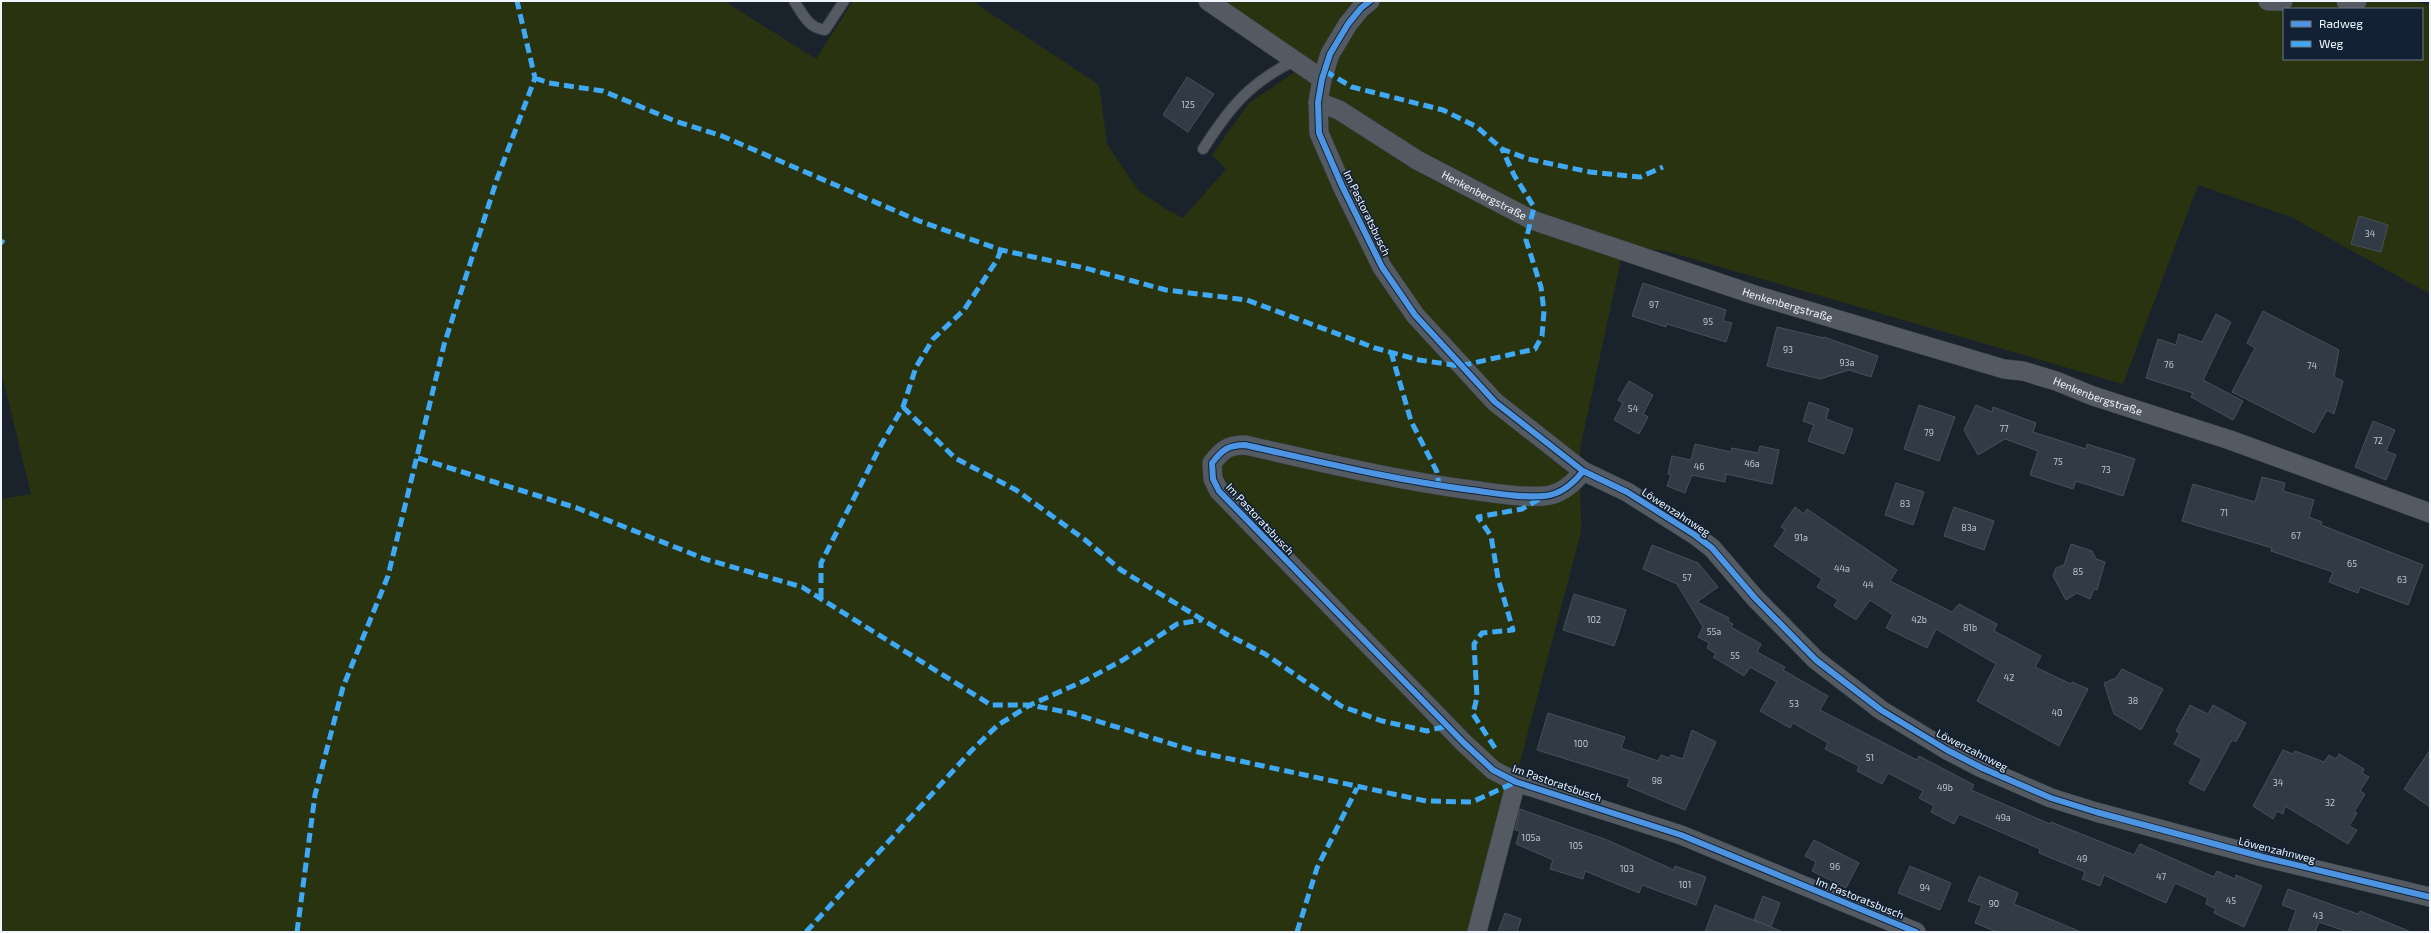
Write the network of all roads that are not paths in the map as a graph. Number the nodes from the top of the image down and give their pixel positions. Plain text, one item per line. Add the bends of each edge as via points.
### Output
1 (794, 1) edge
2 (844, 1) edge
3 (1208, 1) edge
4 (1370, 1) edge
5 (2268, 1) edge
6 (2283, 1) edge
7 (2346, 1) edge
8 (2357, 1) edge
9 (1296, 60) junction
10 (1322, 79) junction
11 (1318, 102) junction
12 (1203, 149) dead end
13 (1584, 471) junction
14 (2430, 514) edge
15 (1516, 782) junction
16 (2430, 898) edge
17 (1477, 932) edge
18 (1916, 932) edge

1 - 2 lane via 808,23 815,29 825,30
3 - 9 street
4 - 10 street via 1348,24 1330,54
5 - 6 street
7 - 8 street
9 - 10 street
9 - 12 lane via 1272,72 1239,98
10 - 11 street
11 - 13 street, Im Pastoratsbusch via 1319,133 1342,186 1382,267 1415,315 1495,402
11 - 14 street, Henkenbergstraße via 1339,110 1423,163 1539,223 1755,295 1997,367 2023,371 2074,387 2093,396 2230,440
13 - 15 street, Im Pastoratsbusch via 1572,485 1545,496 1504,494 1402,480 1245,445 1222,449 1212,463 1213,479 1219,491 1244,518 1480,758 1493,770
13 - 16 street, Löwenzahnweg via 1627,492 1695,535 1712,548 1755,598 1816,660 1881,710 1916,733 1982,768 2051,798 2096,812
15 - 17 street, Im Pastoratsbusch
15 - 18 street, Im Pastoratsbusch via 1681,836

